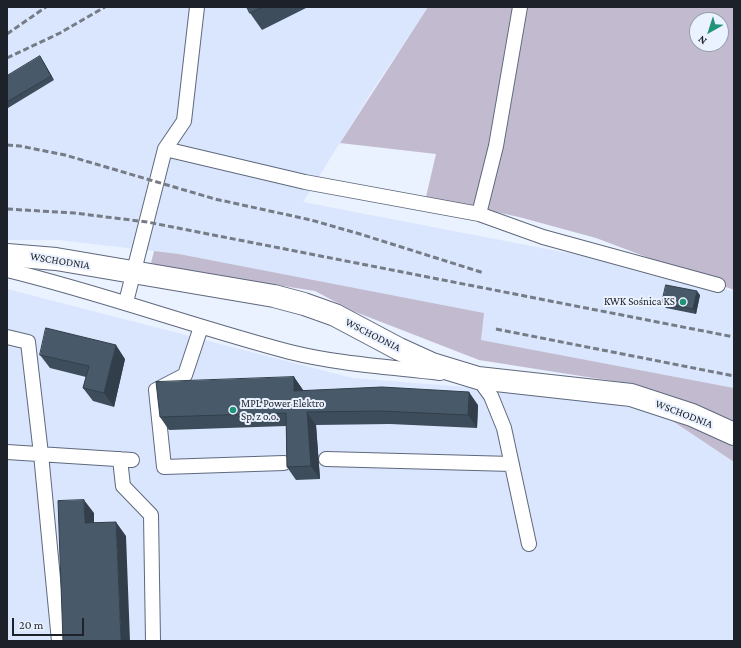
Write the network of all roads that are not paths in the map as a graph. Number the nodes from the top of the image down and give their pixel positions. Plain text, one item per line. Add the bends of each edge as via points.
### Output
1 (197, 7) edge
2 (520, 7) edge
3 (165, 149) junction
4 (479, 214) junction
5 (7, 255) edge
6 (7, 270) edge
7 (133, 273) junction
8 (718, 285) dead end
9 (126, 302) junction
10 (202, 326) junction
11 (7, 337) edge
12 (478, 378) junction
13 (734, 434) edge
14 (7, 452) edge
15 (41, 454) junction
16 (326, 459) dead end
17 (284, 463) dead end
18 (512, 464) junction
19 (529, 544) dead end
20 (59, 641) edge
21 (153, 641) edge

1 - 3 lane via 184,121
2 - 4 lane via 496,146
3 - 4 lane via 305,182
3 - 7 lane
4 - 8 lane via 543,237
5 - 7 street, WSCHODNIA via 56,259
6 - 9 lane
7 - 9 lane
7 - 12 street, WSCHODNIA via 274,296 304,304 335,315 432,364
9 - 10 lane
10 - 12 lane via 290,352 342,362
10 - 17 lane via 185,374 156,390 164,467
11 - 15 lane via 28,342
12 - 13 street, WSCHODNIA via 631,395 692,415
12 - 18 lane via 491,396 504,428
14 - 15 lane
15 - 20 lane
15 - 21 lane via 126,459 123,486 151,515
16 - 18 lane
18 - 19 lane

